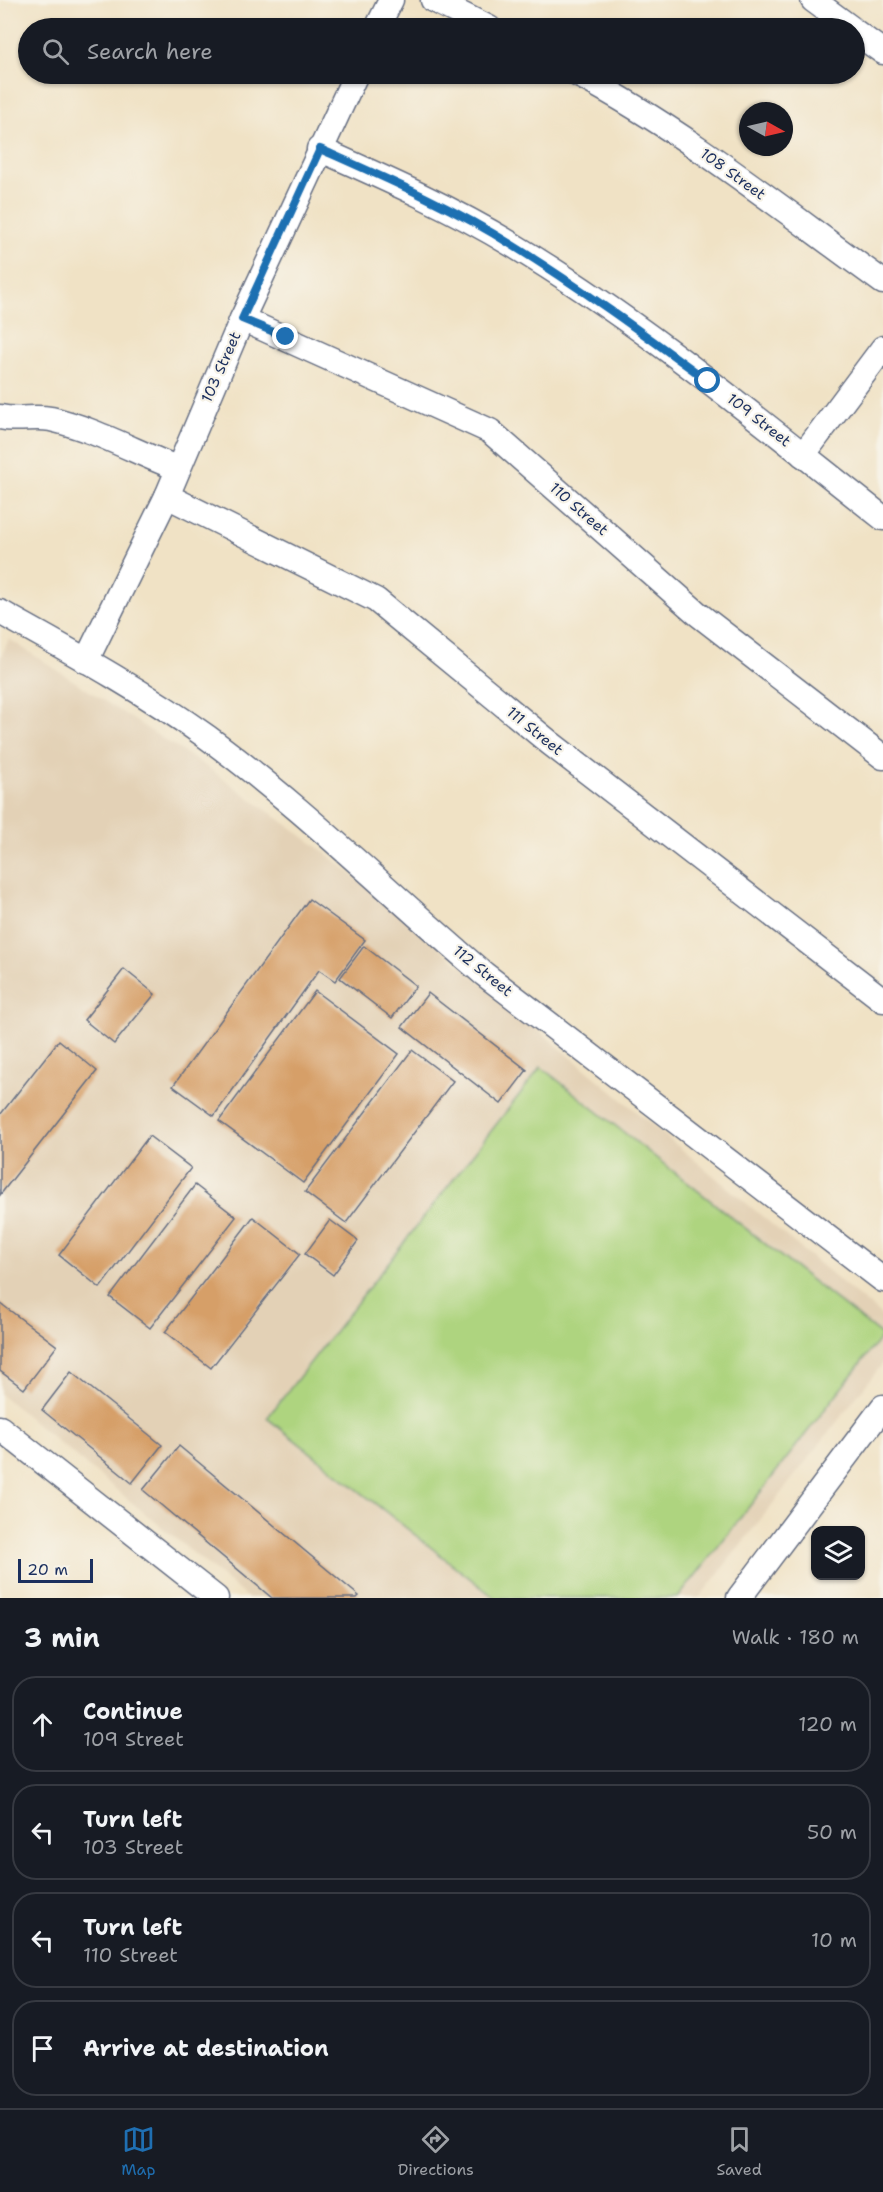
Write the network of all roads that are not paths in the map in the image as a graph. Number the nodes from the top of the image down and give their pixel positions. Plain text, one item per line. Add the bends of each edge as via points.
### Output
1 (391, 0) edge
2 (433, 0) edge
3 (813, 0) edge
4 (382, 18) edge
5 (469, 18) edge
6 (837, 18) edge
7 (865, 39) edge
8 (883, 52) edge
9 (351, 84) edge
10 (596, 84) edge
11 (320, 149) junction
12 (883, 282) edge
13 (242, 319) junction
14 (883, 348) edge
15 (0, 417) edge
16 (803, 455) junction
17 (177, 468) junction
18 (167, 496) junction
19 (883, 518) edge
20 (0, 612) edge
21 (86, 660) junction
22 (883, 757) edge
23 (883, 1000) edge
24 (883, 1280) edge
25 (883, 1407) edge
26 (0, 1428) edge
27 (216, 1598) edge
28 (739, 1598) edge

1 - 4 street
2 - 5 street
3 - 6 street
7 - 8 street
9 - 11 street, 103 Street
10 - 12 street, 108 Street via 690,143
11 - 13 street, 103 Street
11 - 16 street, 109 Street via 457,213 511,244 618,315
13 - 17 street, 103 Street
13 - 22 street, 110 Street via 490,431 698,614
14 - 16 street
15 - 17 street via 47,418 81,427
16 - 19 street, 109 Street
17 - 18 street, 103 Street
18 - 21 street, 103 Street
18 - 23 street, 111 Street via 376,600 550,744
20 - 21 street, 112 Street
21 - 24 street, 112 Street via 206,737 325,831 484,974
25 - 28 street
26 - 27 street

